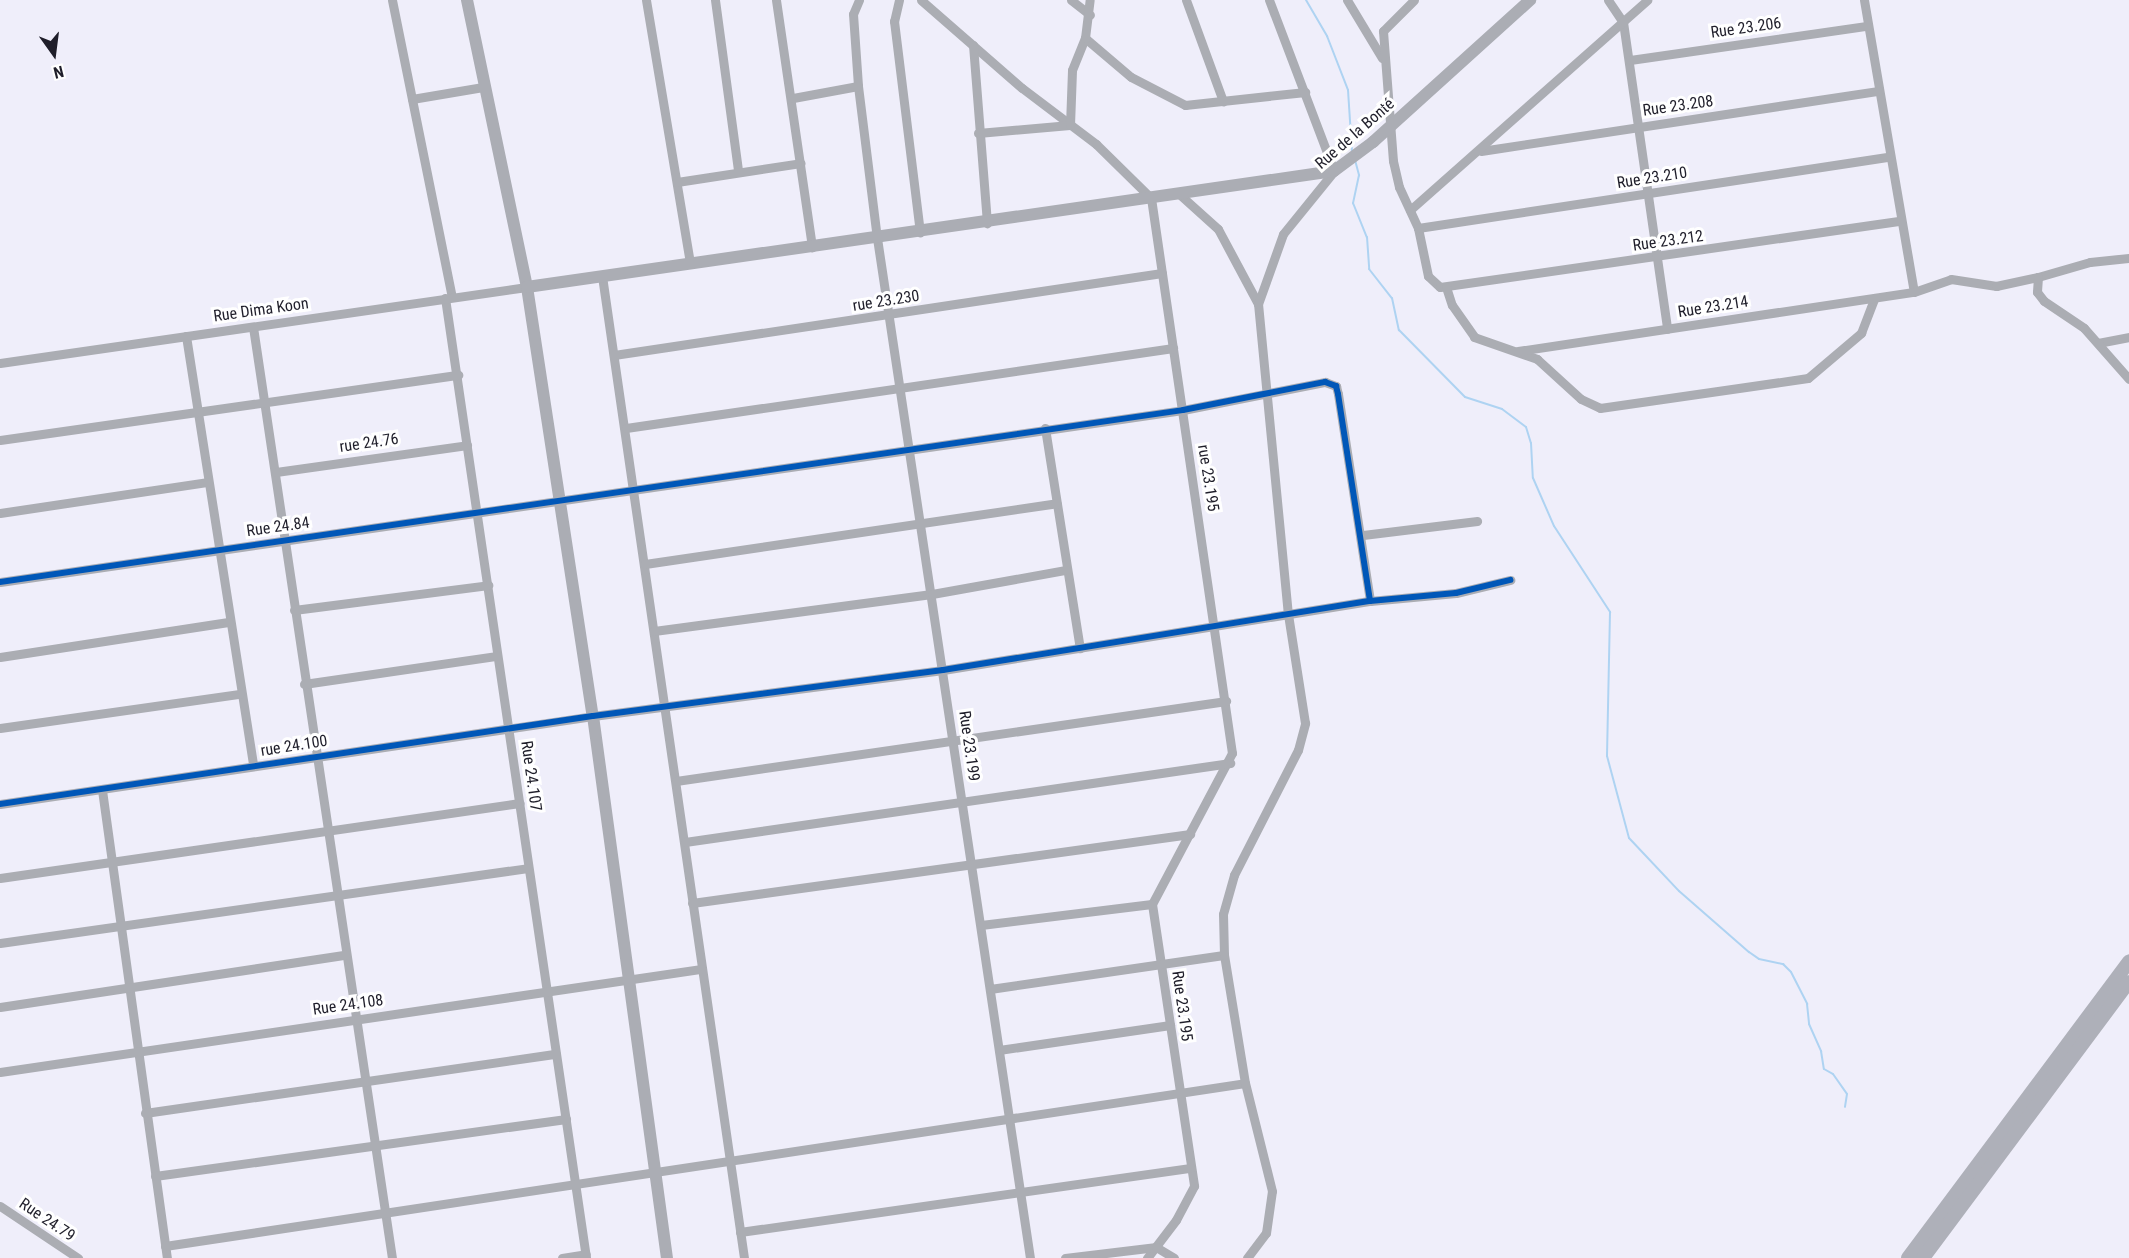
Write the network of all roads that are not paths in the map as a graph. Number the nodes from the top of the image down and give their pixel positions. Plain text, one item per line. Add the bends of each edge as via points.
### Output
1 (392, 0) edge
2 (467, 0) edge
3 (646, 0) edge
4 (715, 0) edge
5 (776, 0) edge
6 (859, 0) edge
7 (899, 0) edge
8 (921, 0) edge
9 (1071, 0) edge
10 (1090, 0) edge
11 (1186, 0) edge
12 (1269, 0) edge
13 (1347, 0) edge
14 (1414, 0) edge
15 (1530, 0) edge
16 (1608, 0) edge
17 (1647, 0) edge
18 (1864, 0) edge
19 (1090, 15) junction
20 (1623, 22) junction
21 (1867, 26) junction
22 (1085, 38) junction
23 (973, 45) junction
24 (1630, 60) junction
25 (1385, 62) junction
26 (858, 86) junction
27 (483, 87) junction
28 (1879, 91) junction
29 (1305, 92) junction
30 (793, 98) junction
31 (412, 99) junction
32 (1223, 101) junction
33 (1070, 124) junction
34 (1390, 126) junction
35 (1640, 127) junction
36 (978, 133) junction
37 (1481, 151) junction
38 (1889, 157) junction
39 (801, 163) junction
40 (1337, 169) junction
41 (738, 171) junction
42 (677, 182) junction
43 (1178, 193) junction
44 (1648, 194) junction
45 (1151, 198) junction
46 (1410, 210) junction
47 (1900, 221) junction
48 (987, 223) junction
49 (1419, 228) junction
50 (920, 232) junction
51 (877, 238) junction
52 (812, 247) junction
53 (1656, 258) junction
54 (2129, 258) edge
55 (690, 263) junction
56 (1162, 273) junction
57 (602, 276) junction
58 (2038, 277) junction
59 (527, 287) junction
60 (1443, 287) junction
61 (1914, 292) junction
62 (449, 298) junction
63 (1874, 299) junction
64 (1258, 304) junction
65 (889, 316) junction
66 (253, 327) junction
67 (1667, 329) junction
68 (186, 336) junction
69 (2129, 338) edge
70 (2098, 343) junction
71 (1173, 348) junction
72 (1518, 351) junction
73 (614, 355) junction
74 (0, 363) edge
75 (458, 375) junction
76 (2129, 379) edge
77 (902, 387) junction
78 (1264, 396) junction
79 (264, 405) junction
80 (1183, 410) junction
81 (198, 414) junction
82 (626, 428) junction
83 (1045, 428) junction
84 (0, 440) edge
85 (467, 445) junction
86 (910, 449) junction
87 (276, 472) junction
88 (207, 482) junction
89 (633, 493) junction
90 (560, 502) junction
91 (1057, 502) junction
92 (477, 512) junction
93 (0, 513) edge
94 (1477, 521) dead end
95 (920, 523) junction
96 (1363, 535) junction
97 (285, 540) junction
98 (218, 549) junction
99 (645, 564) junction
100 (1066, 570) junction
101 (1510, 580) dead end
102 (0, 582) edge
103 (488, 585) junction
104 (932, 594) junction
105 (1371, 601) junction
106 (294, 610) junction
107 (1288, 615) junction
108 (228, 622) junction
109 (1215, 626) junction
110 (654, 631) junction
111 (1080, 648) junction
112 (496, 656) junction
113 (0, 657) edge
114 (943, 669) junction
115 (304, 684) junction
116 (240, 694) junction
117 (1226, 701) junction
118 (665, 706) junction
119 (593, 716) junction
120 (0, 728) edge
121 (510, 729) junction
122 (952, 740) junction
123 (315, 757) junction
124 (1230, 763) junction
125 (253, 766) junction
126 (676, 781) junction
127 (102, 790) junction
128 (520, 803) junction
129 (0, 804) edge
130 (962, 804) junction
131 (327, 829) junction
132 (1190, 834) junction
133 (685, 842) junction
134 (112, 861) junction
135 (971, 864) junction
136 (528, 868) junction
137 (0, 878) edge
138 (338, 895) junction
139 (692, 903) junction
140 (1152, 904) junction
141 (122, 925) junction
142 (981, 925) junction
143 (0, 943) edge
144 (345, 955) junction
145 (1224, 955) junction
146 (2129, 961) edge
147 (1161, 964) junction
148 (701, 969) junction
149 (629, 980) junction
150 (2129, 982) edge
151 (130, 987) junction
152 (990, 989) junction
153 (546, 991) junction
154 (0, 1007) edge
155 (355, 1020) junction
156 (1170, 1025) junction
157 (999, 1050) junction
158 (138, 1051) junction
159 (556, 1054) junction
160 (0, 1072) edge
161 (364, 1081) junction
162 (1245, 1083) junction
163 (1180, 1093) junction
164 (145, 1113) junction
165 (566, 1119) junction
166 (1009, 1119) junction
167 (375, 1144) junction
168 (729, 1161) junction
169 (1191, 1168) junction
170 (654, 1173) junction
171 (155, 1176) junction
172 (575, 1184) junction
173 (1020, 1192) junction
174 (0, 1206) edge
175 (385, 1211) junction
176 (740, 1232) junction
177 (165, 1246) junction
178 (1156, 1246) junction
179 (586, 1256) edge
180 (74, 1258) edge
181 (167, 1258) edge
182 (392, 1258) edge
183 (562, 1258) edge
184 (667, 1258) edge
185 (744, 1258) edge
186 (1030, 1258) edge
187 (1065, 1258) edge
188 (1147, 1258) edge
189 (1174, 1258) edge
190 (1247, 1258) edge
191 (1908, 1258) edge
192 (1923, 1258) edge

1 - 31 street, Rue 24.107
2 - 27 street
3 - 42 street
4 - 41 street
5 - 30 street
6 - 26 street, Rue 23.199 via 853,14
7 - 50 street via 894,21
8 - 23 street
9 - 19 street
10 - 19 street
11 - 32 street
12 - 29 street
13 - 25 street
14 - 25 street via 1383,31
15 - 34 street, Rue de la Bonté
16 - 20 street
17 - 20 street
18 - 21 street
19 - 22 street
20 - 24 street
20 - 37 street
21 - 24 street, Rue 23.206
21 - 28 street
22 - 32 street via 1131,76 1179,102 1192,105
22 - 33 street via 1071,70
23 - 33 street
23 - 36 street
24 - 35 street
25 - 34 street
26 - 30 street
26 - 51 street, Rue 23.199
27 - 31 street
27 - 59 street
28 - 35 street, Rue 23.208
28 - 38 street
29 - 32 street
29 - 40 street
30 - 39 street
31 - 62 street, Rue 24.107
33 - 36 street
33 - 45 street
34 - 40 street, Rue de la Bonté
34 - 46 street via 1395,177
35 - 37 street, Rue 23.208
35 - 44 street
36 - 48 street
37 - 46 street
38 - 44 street, Rue 23.210
38 - 47 street
39 - 41 street
39 - 52 street
40 - 43 street
40 - 64 street, Rue de la Bonté via 1283,234
41 - 42 street
42 - 55 street
43 - 45 street
43 - 64 street via 1218,230
44 - 49 street, Rue 23.210
44 - 53 street
45 - 48 street
45 - 56 street, rue 23.195
46 - 49 street
47 - 53 street, Rue 23.212
47 - 61 street
48 - 50 street
49 - 60 street via 1428,276
50 - 51 street
51 - 52 street
51 - 65 street, Rue 23.199
52 - 55 street
53 - 60 street, Rue 23.212
53 - 67 street
54 - 58 street, Rue 23.214 via 2090,261
55 - 57 street
56 - 65 street, rue 23.230
56 - 71 street, rue 23.195
57 - 59 street
57 - 73 street
58 - 61 street, Rue 23.214 via 1996,286 1951,279
58 - 70 street via 2037,292 2044,301 2079,324
59 - 62 street, Rue Dima Koon
59 - 90 street
60 - 72 street via 1473,337
61 - 63 street, Rue 23.214
62 - 66 street, Rue Dima Koon
62 - 75 street, Rue 24.107
63 - 67 street, Rue 23.214
63 - 72 street via 1861,333 1815,374 1743,390 1600,408 1581,399 1542,363
64 - 78 street, Rue de la Bonté
65 - 73 street, rue 23.230
65 - 77 street, Rue 23.199
66 - 68 street, Rue Dima Koon
66 - 79 street
67 - 72 street, Rue 23.214
68 - 74 street, Rue Dima Koon
68 - 81 street
69 - 70 street
70 - 76 street
71 - 77 street
71 - 80 street, rue 23.195
73 - 82 street
75 - 79 street
75 - 85 street, Rue 24.107
77 - 82 street
77 - 86 street, Rue 23.199
78 - 80 street, Rue 24.84
78 - 96 street, Rue 24.84 via 1324,382 1336,386
78 - 107 street, Rue de la Bonté
79 - 81 street
79 - 87 street
80 - 83 street, Rue 24.84
80 - 109 street, rue 23.195
81 - 84 street
81 - 88 street
82 - 89 street
83 - 86 street, Rue 24.84
83 - 91 street
85 - 87 street, rue 24.76
85 - 92 street, Rue 24.107
86 - 89 street, Rue 24.84
86 - 95 street, Rue 23.199
87 - 97 street
88 - 93 street
88 - 98 street
89 - 90 street, Rue 24.84
89 - 99 street
90 - 92 street, Rue 24.84
90 - 119 street
91 - 95 street
91 - 100 street
92 - 97 street, Rue 24.84
92 - 103 street, Rue 24.107
94 - 96 street
95 - 99 street
95 - 104 street, Rue 23.199
96 - 105 street
97 - 98 street, Rue 24.84
97 - 106 street
98 - 102 street, Rue 24.84
98 - 108 street
99 - 110 street
100 - 104 street
100 - 111 street
101 - 105 street, rue 24.100 via 1449,594
103 - 106 street
103 - 112 street, Rue 24.107
104 - 110 street
104 - 114 street, Rue 23.199
105 - 107 street, rue 24.100
106 - 115 street
107 - 109 street, rue 24.100
107 - 145 street, Rue de la Bonté via 1303,705 1304,737 1226,894
108 - 113 street
108 - 116 street
109 - 111 street, rue 24.100
109 - 117 street, rue 23.195
110 - 118 street
111 - 114 street, rue 24.100
112 - 115 street
112 - 121 street, Rue 24.107
114 - 118 street, rue 24.100
114 - 122 street, Rue 23.199
115 - 123 street
116 - 120 street
116 - 125 street
117 - 122 street
117 - 124 street, rue 23.195 via 1232,744
118 - 119 street, rue 24.100
118 - 126 street
119 - 121 street, rue 24.100
119 - 149 street
121 - 123 street, rue 24.100
121 - 128 street, Rue 24.107
122 - 126 street
122 - 130 street, Rue 23.199
123 - 125 street, rue 24.100
123 - 131 street
124 - 130 street
124 - 132 street
125 - 127 street, rue 24.100
126 - 133 street
127 - 129 street, rue 24.100
127 - 134 street
128 - 131 street
128 - 136 street, Rue 24.107
130 - 133 street
130 - 135 street, Rue 23.199
131 - 134 street
131 - 138 street
132 - 135 street
132 - 140 street
133 - 139 street
134 - 137 street
134 - 141 street
135 - 139 street
135 - 142 street, Rue 23.199
136 - 138 street
136 - 153 street, Rue 24.107
138 - 141 street
138 - 144 street
139 - 148 street
140 - 142 street
140 - 147 street, Rue 23.195
141 - 143 street
141 - 151 street
142 - 152 street, Rue 23.199
144 - 151 street
144 - 155 street
145 - 147 street
145 - 162 street, Rue de la Bonté
146 - 191 main road
147 - 152 street
147 - 156 street, Rue 23.195
148 - 149 street, Rue 24.108
148 - 168 street
149 - 153 street, Rue 24.108
149 - 170 street
150 - 192 main road
151 - 154 street
151 - 158 street
152 - 157 street, Rue 23.199
153 - 155 street, Rue 24.108
153 - 159 street, Rue 24.107
155 - 158 street, Rue 24.108
155 - 161 street
156 - 157 street
156 - 163 street, Rue 23.195
157 - 166 street, Rue 23.199
158 - 160 street, Rue 24.108
158 - 164 street
159 - 161 street
159 - 165 street, Rue 24.107
161 - 164 street
161 - 167 street
162 - 163 street
162 - 190 street, Rue de la Bonté via 1269,1173 1271,1212 1266,1233
163 - 166 street
163 - 169 street, Rue 23.195
164 - 171 street
165 - 167 street
165 - 172 street, Rue 24.107
166 - 168 street
166 - 173 street, Rue 23.199
167 - 171 street
167 - 175 street
168 - 170 street
168 - 176 street
169 - 173 street
169 - 178 street, Rue 23.195 via 1193,1191
170 - 172 street
170 - 184 street
171 - 177 street
172 - 175 street
172 - 179 street, Rue 24.107
173 - 176 street
173 - 186 street, Rue 23.199
174 - 180 street, Rue 24.79
175 - 177 street
175 - 182 street
176 - 185 street
177 - 181 street
178 - 187 street
178 - 188 street, Rue 23.195
178 - 189 street
179 - 183 street

